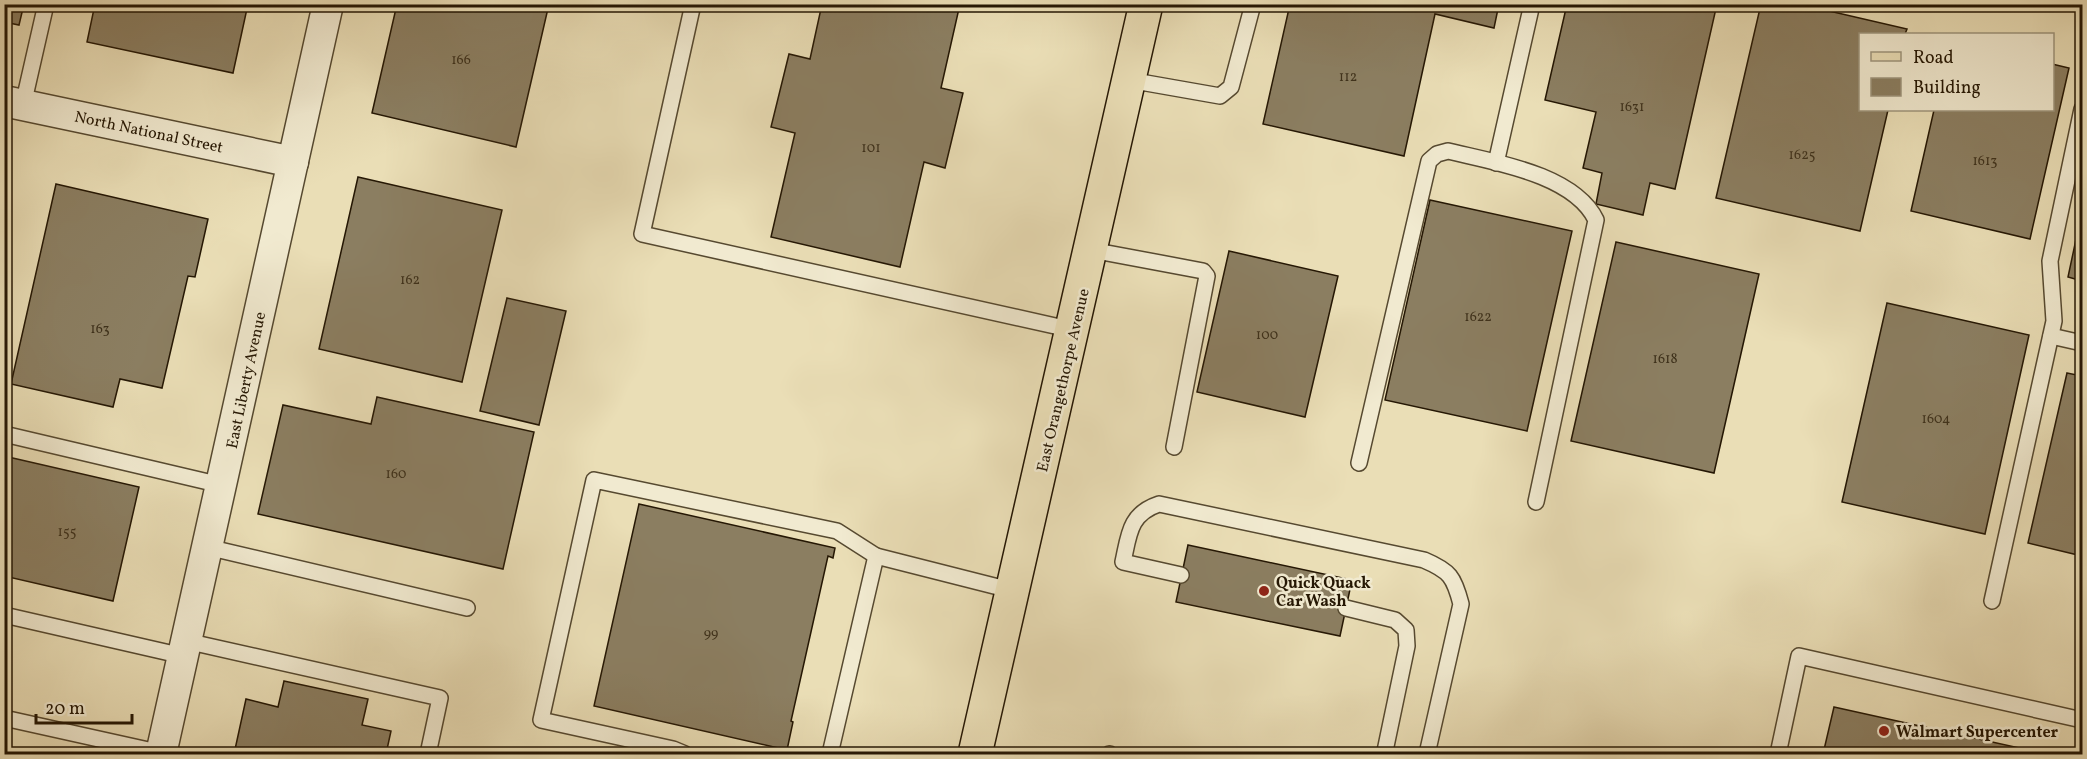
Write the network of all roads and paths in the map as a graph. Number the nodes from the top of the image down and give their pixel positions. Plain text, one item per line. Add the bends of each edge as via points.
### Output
1 (46, 4) edge
2 (328, 4) edge
3 (693, 4) edge
4 (1146, 4) edge
5 (1253, 4) edge
6 (1532, 4) edge
7 (1129, 80) junction
8 (14, 103) edge
9 (2082, 109) edge
10 (293, 162) junction
11 (1496, 163) junction
12 (1091, 250) junction
13 (1073, 330) junction
14 (2051, 336) junction
15 (2082, 343) edge
16 (4, 434) edge
17 (1174, 447) dead end
18 (1359, 463) dead end
19 (221, 485) junction
20 (1536, 502) dead end
21 (207, 547) junction
22 (876, 556) junction
23 (1181, 575) dead end
24 (1014, 591) junction
25 (1992, 601) dead end
26 (467, 608) dead end
27 (1346, 608) dead end
28 (4, 615) edge
29 (185, 648) junction
30 (4, 718) edge
31 (2082, 720) edge
32 (1384, 751) dead end
33 (161, 754) edge
34 (428, 754) edge
35 (685, 754) edge
36 (830, 754) edge
37 (975, 754) edge
38 (1427, 754) edge
39 (1778, 754) edge

1 - 8 lane
2 - 10 street, East Liberty Avenue
3 - 13 lane via 642,234
4 - 7 main road, East Orangethorpe Avenue
5 - 7 lane via 1231,87 1220,96
6 - 11 lane
7 - 12 main road, East Orangethorpe Avenue
8 - 10 street, North National Street
9 - 14 lane via 2050,261 2055,321
10 - 19 street, East Liberty Avenue
11 - 18 lane via 1448,151 1429,161
11 - 20 lane via 1554,182 1592,210 1596,220
12 - 13 main road, East Orangethorpe Avenue
12 - 17 lane via 1203,271 1207,276
13 - 24 main road, East Orangethorpe Avenue
14 - 15 lane
14 - 25 lane
16 - 19 lane
19 - 21 street, East Liberty Avenue
21 - 26 lane
21 - 29 street, East Liberty Avenue
22 - 24 lane
22 - 35 lane via 837,531 594,480 541,720
22 - 36 lane
23 - 38 lane via 1123,562 1130,528 1143,509 1159,504 1424,560 1446,569 1461,604
24 - 37 main road, East Orangethorpe Avenue
27 - 32 lane via 1395,620 1406,630 1407,646
28 - 29 lane
29 - 33 street, East Liberty Avenue
29 - 34 lane via 440,698
30 - 33 lane
31 - 39 lane via 1799,656

